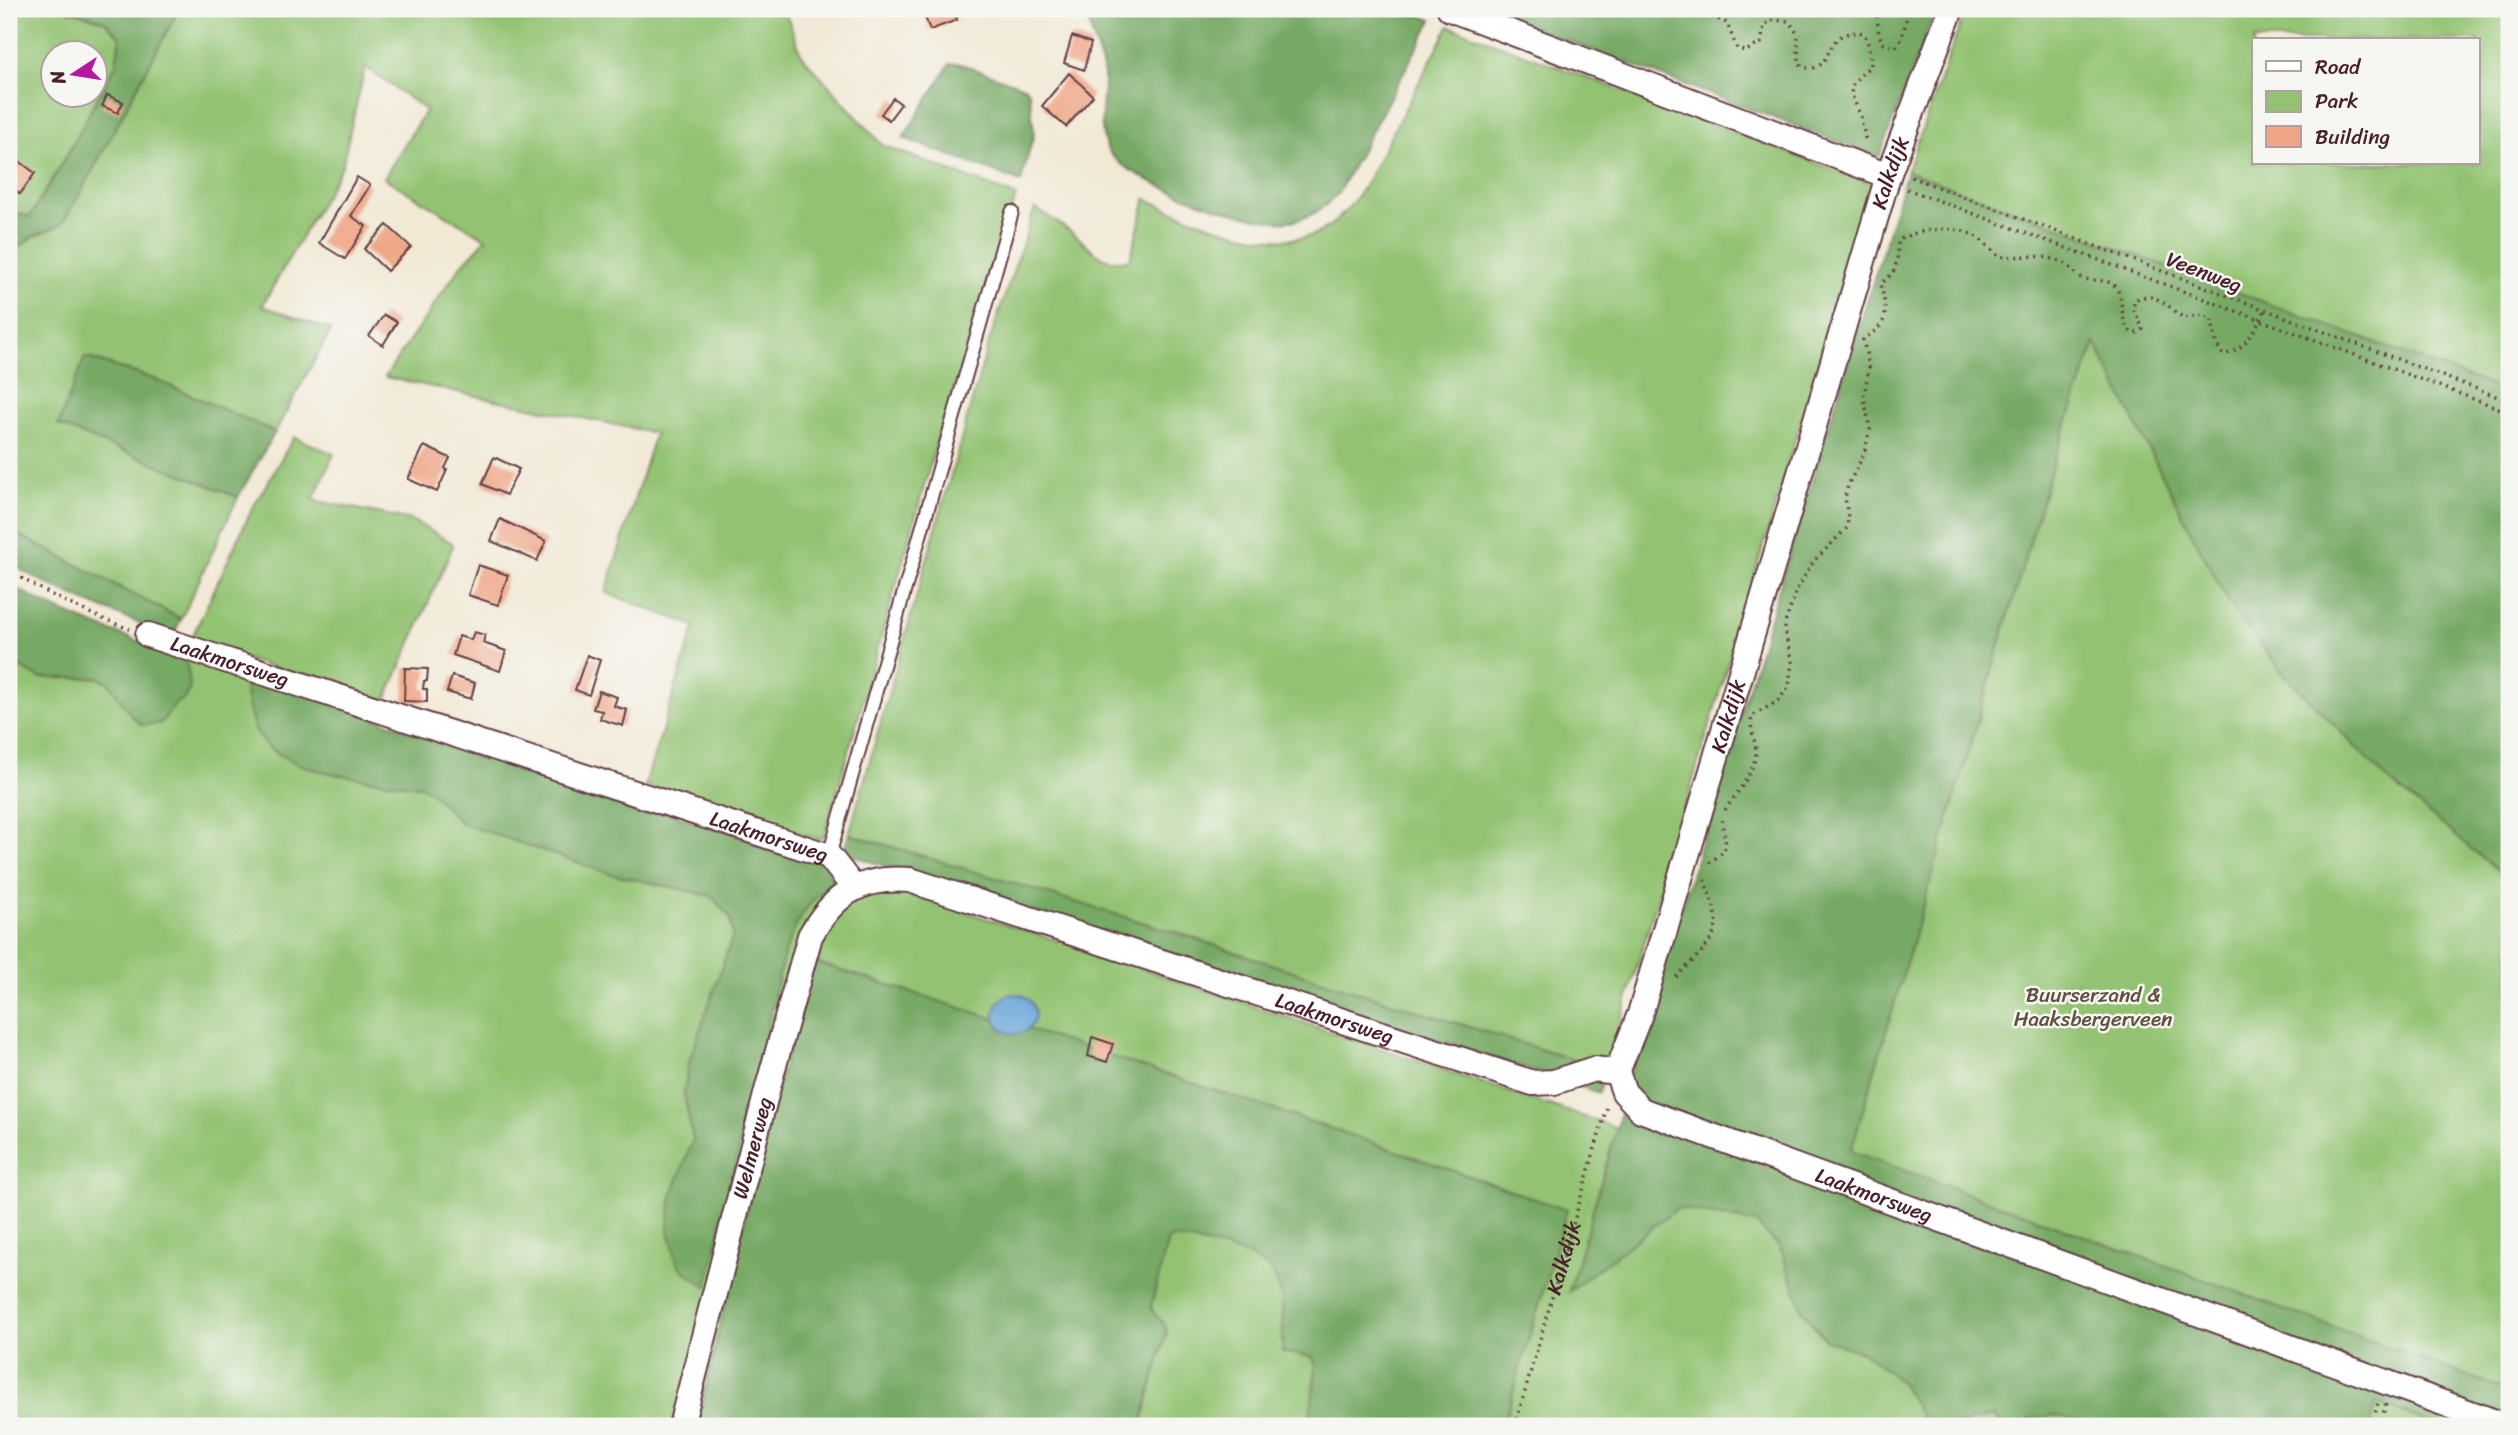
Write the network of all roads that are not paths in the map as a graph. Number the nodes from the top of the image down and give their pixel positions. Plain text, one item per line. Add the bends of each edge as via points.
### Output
1 (1450, 9) edge
2 (1951, 9) edge
3 (1881, 174) junction
4 (1012, 212) dead end
5 (148, 635) road end
6 (829, 856) junction
7 (854, 888) junction
8 (1617, 1072) junction
9 (681, 1426) edge
10 (2506, 1426) edge

1 - 3 street
2 - 3 street, Kalkdijk
3 - 8 street, Kalkdijk via 1640,1014
4 - 6 lane
5 - 6 street, Laakmorsweg
6 - 7 street, Laakmorsweg
7 - 8 street, Laakmorsweg via 872,880 910,880 1533,1083 1554,1082 1594,1069
7 - 9 street, Welmerweg via 822,914 810,936
8 - 10 street, Laakmorsweg via 1624,1092 1641,1110

